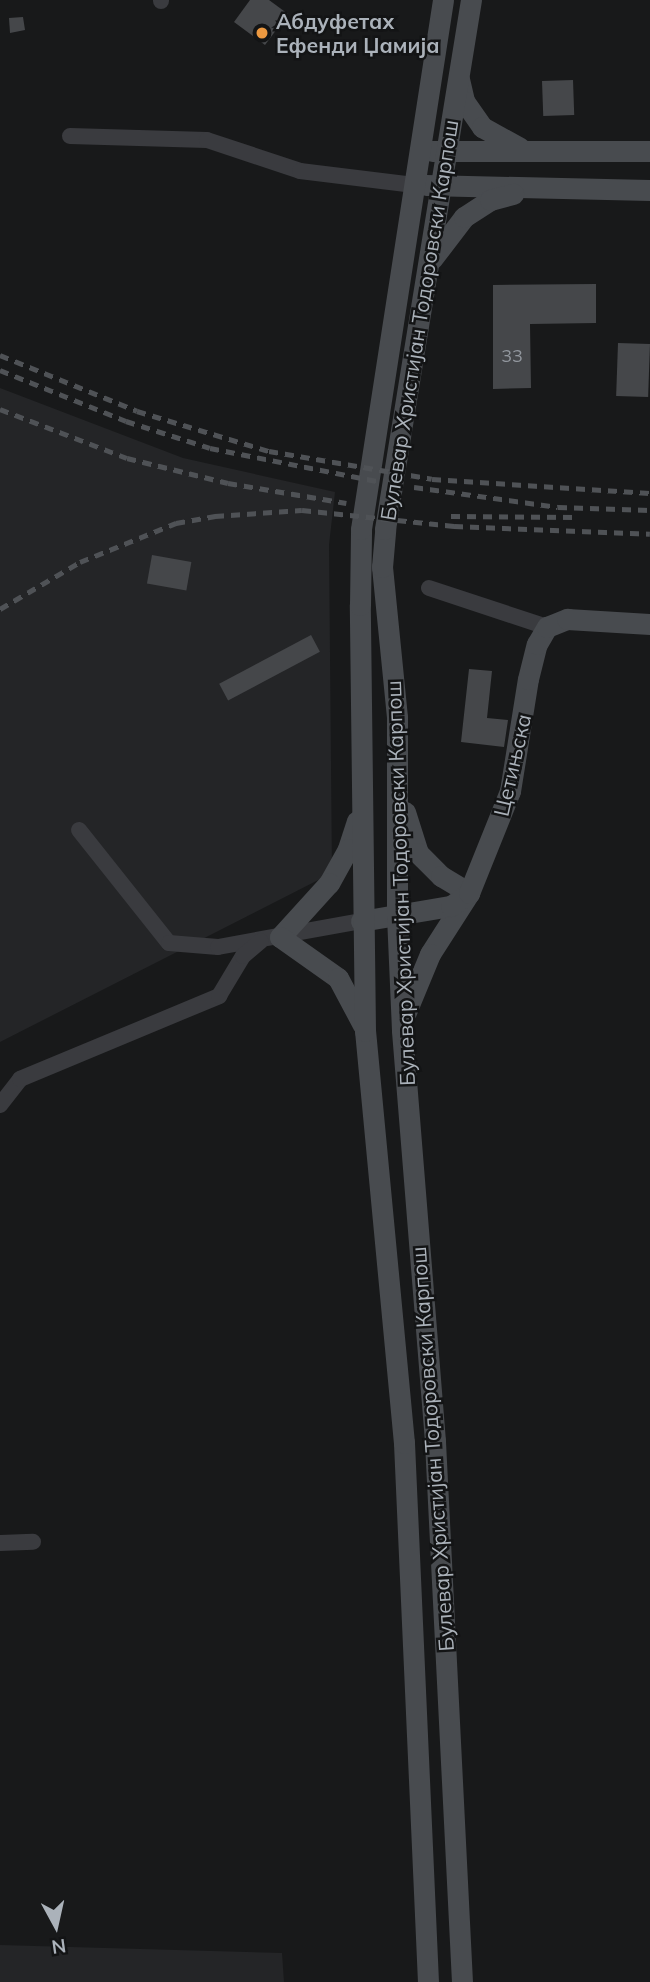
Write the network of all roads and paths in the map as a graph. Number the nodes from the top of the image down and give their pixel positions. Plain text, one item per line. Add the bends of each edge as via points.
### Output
1 (443, 0) edge
2 (471, 0) edge
3 (458, 74) junction
4 (70, 136) dead end
5 (419, 151) junction
6 (446, 151) junction
7 (529, 151) junction
8 (650, 151) edge
9 (414, 185) junction
10 (440, 186) junction
11 (539, 189) junction
12 (650, 190) edge
13 (427, 270) junction
14 (429, 588) dead end
15 (650, 624) edge
16 (547, 627) junction
17 (399, 793) junction
18 (363, 799) junction
19 (79, 830) dead end
20 (469, 893) junction
21 (397, 915) junction
22 (361, 921) junction
23 (271, 938) junction
24 (402, 1030) junction
25 (365, 1031) junction
26 (0, 1105) edge
27 (33, 1542) dead end
28 (0, 1543) edge
29 (428, 1982) edge
30 (462, 1982) edge

1 - 5 street, Булевар Христијан Тодоровски Карпош
2 - 3 street, Булевар Христијан Тодоровски Карпош
3 - 6 street, Булевар Христијан Тодоровски Карпош
3 - 7 street via 464,101 482,127 501,141
4 - 9 street via 207,139 300,171
5 - 6 street
5 - 9 street, Булевар Христијан Тодоровски Карпош
6 - 7 street
6 - 10 street, Булевар Христијан Тодоровски Карпош
7 - 8 street
9 - 10 street
9 - 18 street, Булевар Христијан Тодоровски Карпош via 361,529
10 - 11 street
10 - 13 street, Булевар Христијан Тодоровски Карпош
11 - 12 street
11 - 13 street via 491,200 464,217 438,246
13 - 17 street, Булевар Христијан Тодоровски Карпош via 382,567 397,717
14 - 16 street
15 - 16 street via 566,620
16 - 20 street, Цетињска via 537,644 528,679 510,791
17 - 20 street via 418,853
17 - 21 street, Булевар Христијан Тодоровски Карпош
18 - 22 street, Булевар Христијан Тодоровски Карпош
18 - 23 street via 348,849 329,883
19 - 23 street via 169,943 218,947
20 - 21 street via 452,906
20 - 24 street, Цетињска via 411,992
21 - 22 street
21 - 24 street, Булевар Христијан Тодоровски Карпош
22 - 23 street
22 - 25 street, Булевар Христијан Тодоровски Карпош
23 - 25 street via 338,978
23 - 26 street via 243,956 219,996 20,1079
24 - 30 street, Булевар Христијан Тодоровски Карпош via 435,1441
25 - 29 street, Булевар Христијан Тодоровски Карпош via 404,1443
27 - 28 street

